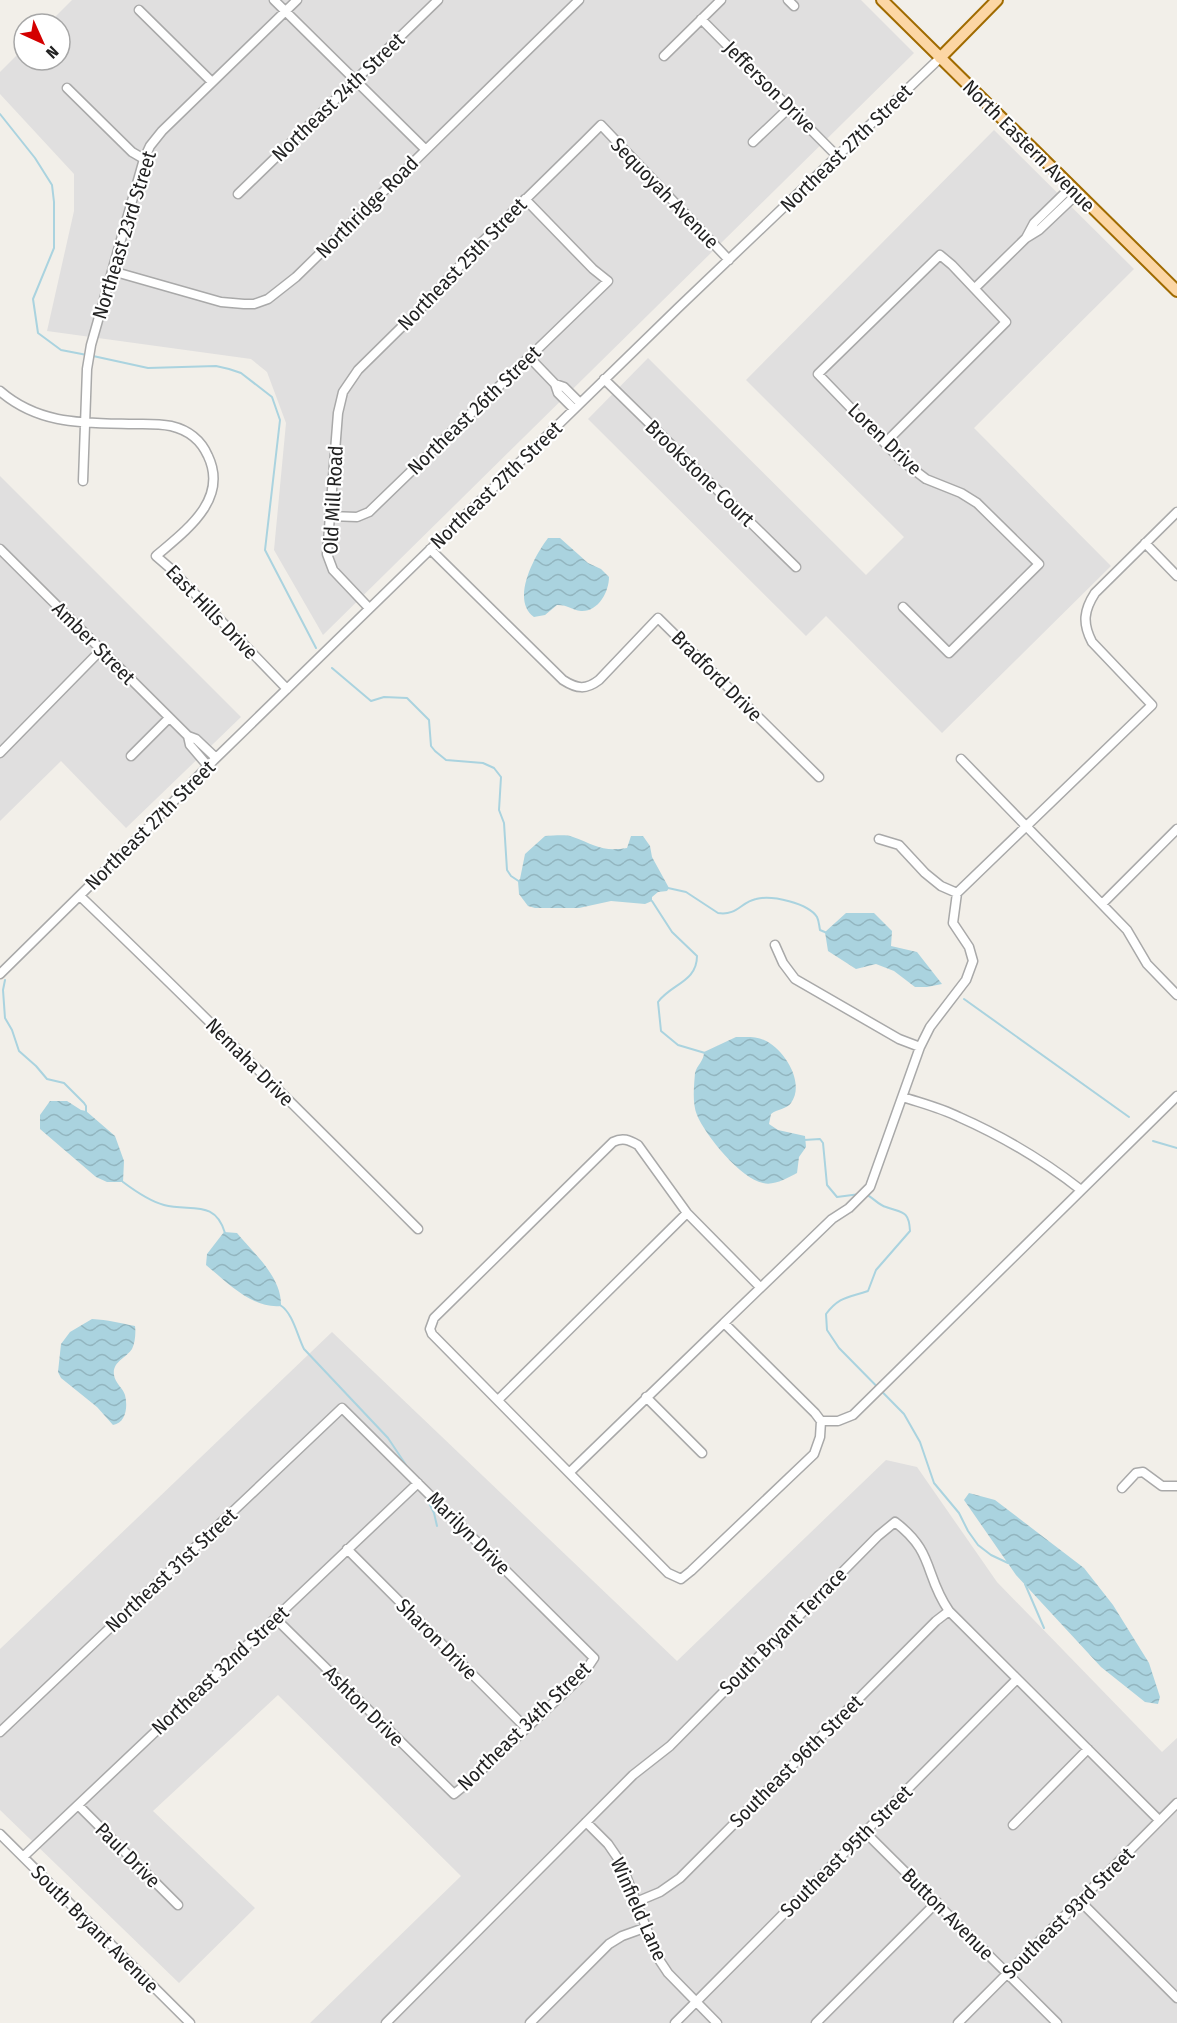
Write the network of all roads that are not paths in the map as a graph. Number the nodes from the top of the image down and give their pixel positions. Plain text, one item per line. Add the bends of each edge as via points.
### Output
1 (274, 0) edge
2 (297, 0) edge
3 (438, 0) edge
4 (579, 0) edge
5 (721, 0) edge
6 (882, 0) edge
7 (997, 0) edge
8 (139, 10) dead end
9 (286, 11) junction
10 (701, 19) junction
11 (664, 56) dead end
12 (939, 58) junction
13 (355, 80) junction
14 (212, 82) junction
15 (67, 88) dead end
16 (790, 107) junction
17 (601, 125) joint
18 (753, 142) dead end
19 (425, 149) junction
20 (838, 156) junction
21 (144, 159) junction
22 (1074, 190) junction
23 (238, 194) dead end
24 (525, 199) junction
25 (729, 260) junction
26 (112, 271) junction
27 (975, 288) junction
28 (1177, 291) edge
29 (529, 357) junction
30 (604, 379) junction
31 (0, 391) edge
32 (577, 406) junction
33 (338, 413) joint
34 (85, 422) junction
35 (885, 443) junction
36 (83, 481) dead end
37 (1177, 512) edge
38 (329, 516) junction
39 (1145, 543) junction
40 (0, 549) edge
41 (430, 549) junction
42 (796, 567) dead end
43 (1177, 576) edge
44 (903, 607) dead end
45 (369, 608) junction
46 (101, 650) junction
47 (287, 689) junction
48 (169, 718) junction
49 (188, 736) junction
50 (0, 753) edge
51 (131, 756) dead end
52 (216, 758) junction
53 (962, 759) dead end
54 (208, 766) junction
55 (819, 777) dead end
56 (1026, 827) junction
57 (1177, 829) edge
58 (879, 839) dead end
59 (957, 893) junction
60 (80, 896) junction
61 (1102, 904) junction
62 (775, 945) dead end
63 (0, 974) edge
64 (1177, 995) edge
65 (920, 1047) junction
66 (903, 1096) junction
67 (1177, 1096) edge
68 (1081, 1190) junction
69 (687, 1213) junction
70 (418, 1229) dead end
71 (760, 1287) junction
72 (724, 1323) junction
73 (646, 1397) junction
74 (499, 1399) junction
75 (342, 1408) joint
76 (821, 1421) junction
77 (702, 1453) dead end
78 (570, 1472) junction
79 (418, 1482) junction
80 (1177, 1486) edge
81 (1122, 1488) dead end
82 (347, 1549) junction
83 (949, 1611) junction
84 (275, 1618) junction
85 (594, 1658) joint
86 (1017, 1679) junction
87 (526, 1728) junction
88 (0, 1732) edge
89 (1088, 1749) junction
90 (454, 1794) joint
91 (1177, 1803) edge
92 (78, 1804) junction
93 (1159, 1820) junction
94 (586, 1822) junction
95 (1013, 1825) dead end
96 (865, 1832) junction
97 (0, 1834) edge
98 (23, 1857) junction
99 (1080, 1901) junction
100 (636, 1902) junction
101 (937, 1902) junction
102 (178, 1905) dead end
103 (646, 1927) junction
104 (1007, 1973) junction
105 (1177, 1998) edge
106 (695, 2002) junction
107 (190, 2023) edge
108 (386, 2023) edge
109 (530, 2023) edge
110 (675, 2023) edge
111 (717, 2023) edge
112 (816, 2023) edge
113 (958, 2023) edge
114 (1057, 2023) edge

1 - 9 street
2 - 9 street, Northeast 23rd Street
3 - 13 street, Northeast 24th Street
4 - 19 street, Northridge Road
5 - 10 street
6 - 12 main road, North Eastern Avenue
7 - 12 main road, Northeast 27th Street
8 - 14 street
9 - 13 street
9 - 14 street, Northeast 23rd Street
10 - 11 street
10 - 16 street, Jefferson Drive
12 - 20 street, Northeast 27th Street
12 - 22 main road, North Eastern Avenue
13 - 19 street
13 - 23 street, Northeast 24th Street
14 - 21 street, Northeast 23rd Street via 162,131
15 - 21 street
16 - 18 street
16 - 20 street, Jefferson Drive
17 - 24 street, Northeast 25th Street
17 - 25 street, Sequoyah Avenue
19 - 26 street, Northridge Road via 287,285 261,302 221,302
20 - 25 street, Northeast 27th Street
21 - 26 street, Northeast 23rd Street
22 - 27 street via 1039,230
22 - 28 main road, North Eastern Avenue
24 - 29 street, Northeast 26th Street via 608,281
24 - 33 street, Northeast 25th Street via 354,375 343,392
25 - 30 street, Northeast 27th Street
26 - 34 street, Northeast 23rd Street via 91,345
27 - 35 street via 1006,322
27 - 35 street, Loren Drive via 940,255 818,374
29 - 32 street via 555,384 564,387
29 - 38 street, Northeast 26th Street via 369,512 357,518
30 - 32 street, Northeast 27th Street
30 - 42 street, Brookstone Court
31 - 34 street, East Hills Drive via 32,412 58,420
32 - 41 street, Northeast 27th Street
33 - 38 street, Old Mill Road
34 - 36 street, Northeast 23rd Street
34 - 47 street, East Hills Drive via 168,425 189,433 202,445 214,474 212,494 196,519 156,556
35 - 44 street, Loren Drive via 926,479 977,503 1039,564 949,653
37 - 39 street
38 - 45 street, Old Mill Road via 329,564
39 - 43 street
39 - 56 street via 1095,593 1084,620 1092,642 1152,705
40 - 46 street, Amber Street
41 - 45 street, Northeast 27th Street
41 - 55 street, Bradford Drive via 563,680 579,688 599,680 658,618
45 - 47 street, Northeast 27th Street
46 - 48 street, Amber Street
46 - 50 street
47 - 52 street, Northeast 27th Street
48 - 49 street, Amber Street
48 - 51 street
49 - 52 street, Amber Street
49 - 54 street, Amber Street via 190,745
52 - 54 street, Northeast 27th Street
53 - 56 street
54 - 60 street, Northeast 27th Street
56 - 59 street
56 - 61 street
57 - 61 street
58 - 59 street via 899,845 925,873
59 - 65 street via 953,923 973,961 966,980 930,1027
60 - 63 street, Northeast 27th Street
60 - 70 street, Nemaha Drive
61 - 64 street via 1127,930 1147,964
62 - 65 street via 795,979 899,1039
65 - 66 street
66 - 68 street via 1010,1142
66 - 71 street via 870,1187
67 - 68 street
68 - 76 street via 853,1415 838,1421
69 - 71 street
69 - 74 street
69 - 74 street via 638,1145 620,1139 434,1317 432,1335
71 - 72 street
72 - 73 street
72 - 76 street
73 - 77 street
73 - 78 street
74 - 78 street
75 - 79 street, Marilyn Drive
75 - 88 street, Northeast 31st Street
76 - 78 street via 814,1454 681,1579 668,1573
79 - 82 street, Northeast 32nd Street
79 - 85 street, Marilyn Drive
80 - 81 street via 1162,1486 1143,1472 1136,1473
82 - 84 street, Northeast 32nd Street
82 - 87 street, Sharon Drive
83 - 86 street, South Bryant Terrace
83 - 94 street, South Bryant Terrace via 922,1550 895,1522 670,1746 633,1774
83 - 100 street, Southeast 96th Street via 680,1878
84 - 90 street, Ashton Drive
84 - 92 street, Northeast 32nd Street
85 - 87 street, Northeast 34th Street via 582,1676
86 - 89 street, South Bryant Terrace
86 - 96 street, Southeast 95th Street
87 - 90 street, Northeast 34th Street
89 - 93 street, South Bryant Terrace
89 - 95 street
91 - 93 street, Southeast 93rd Street
92 - 98 street, Northeast 32nd Street
92 - 102 street, Paul Drive
93 - 99 street, Southeast 93rd Street
94 - 100 street, Winfield Lane via 618,1858
94 - 108 street, South Bryant Terrace
96 - 101 street, Button Avenue
96 - 106 street, Southeast 95th Street
97 - 98 street, South Bryant Avenue
98 - 107 street, South Bryant Avenue
99 - 104 street, Southeast 93rd Street
99 - 105 street
100 - 103 street, Winfield Lane
101 - 104 street, Button Avenue
101 - 112 street
103 - 106 street, Winfield Lane via 658,1958
103 - 109 street via 609,1944
104 - 113 street, Southeast 93rd Street
104 - 114 street, Button Avenue
106 - 110 street, Southeast 95th Street
106 - 111 street, Winfield Lane

